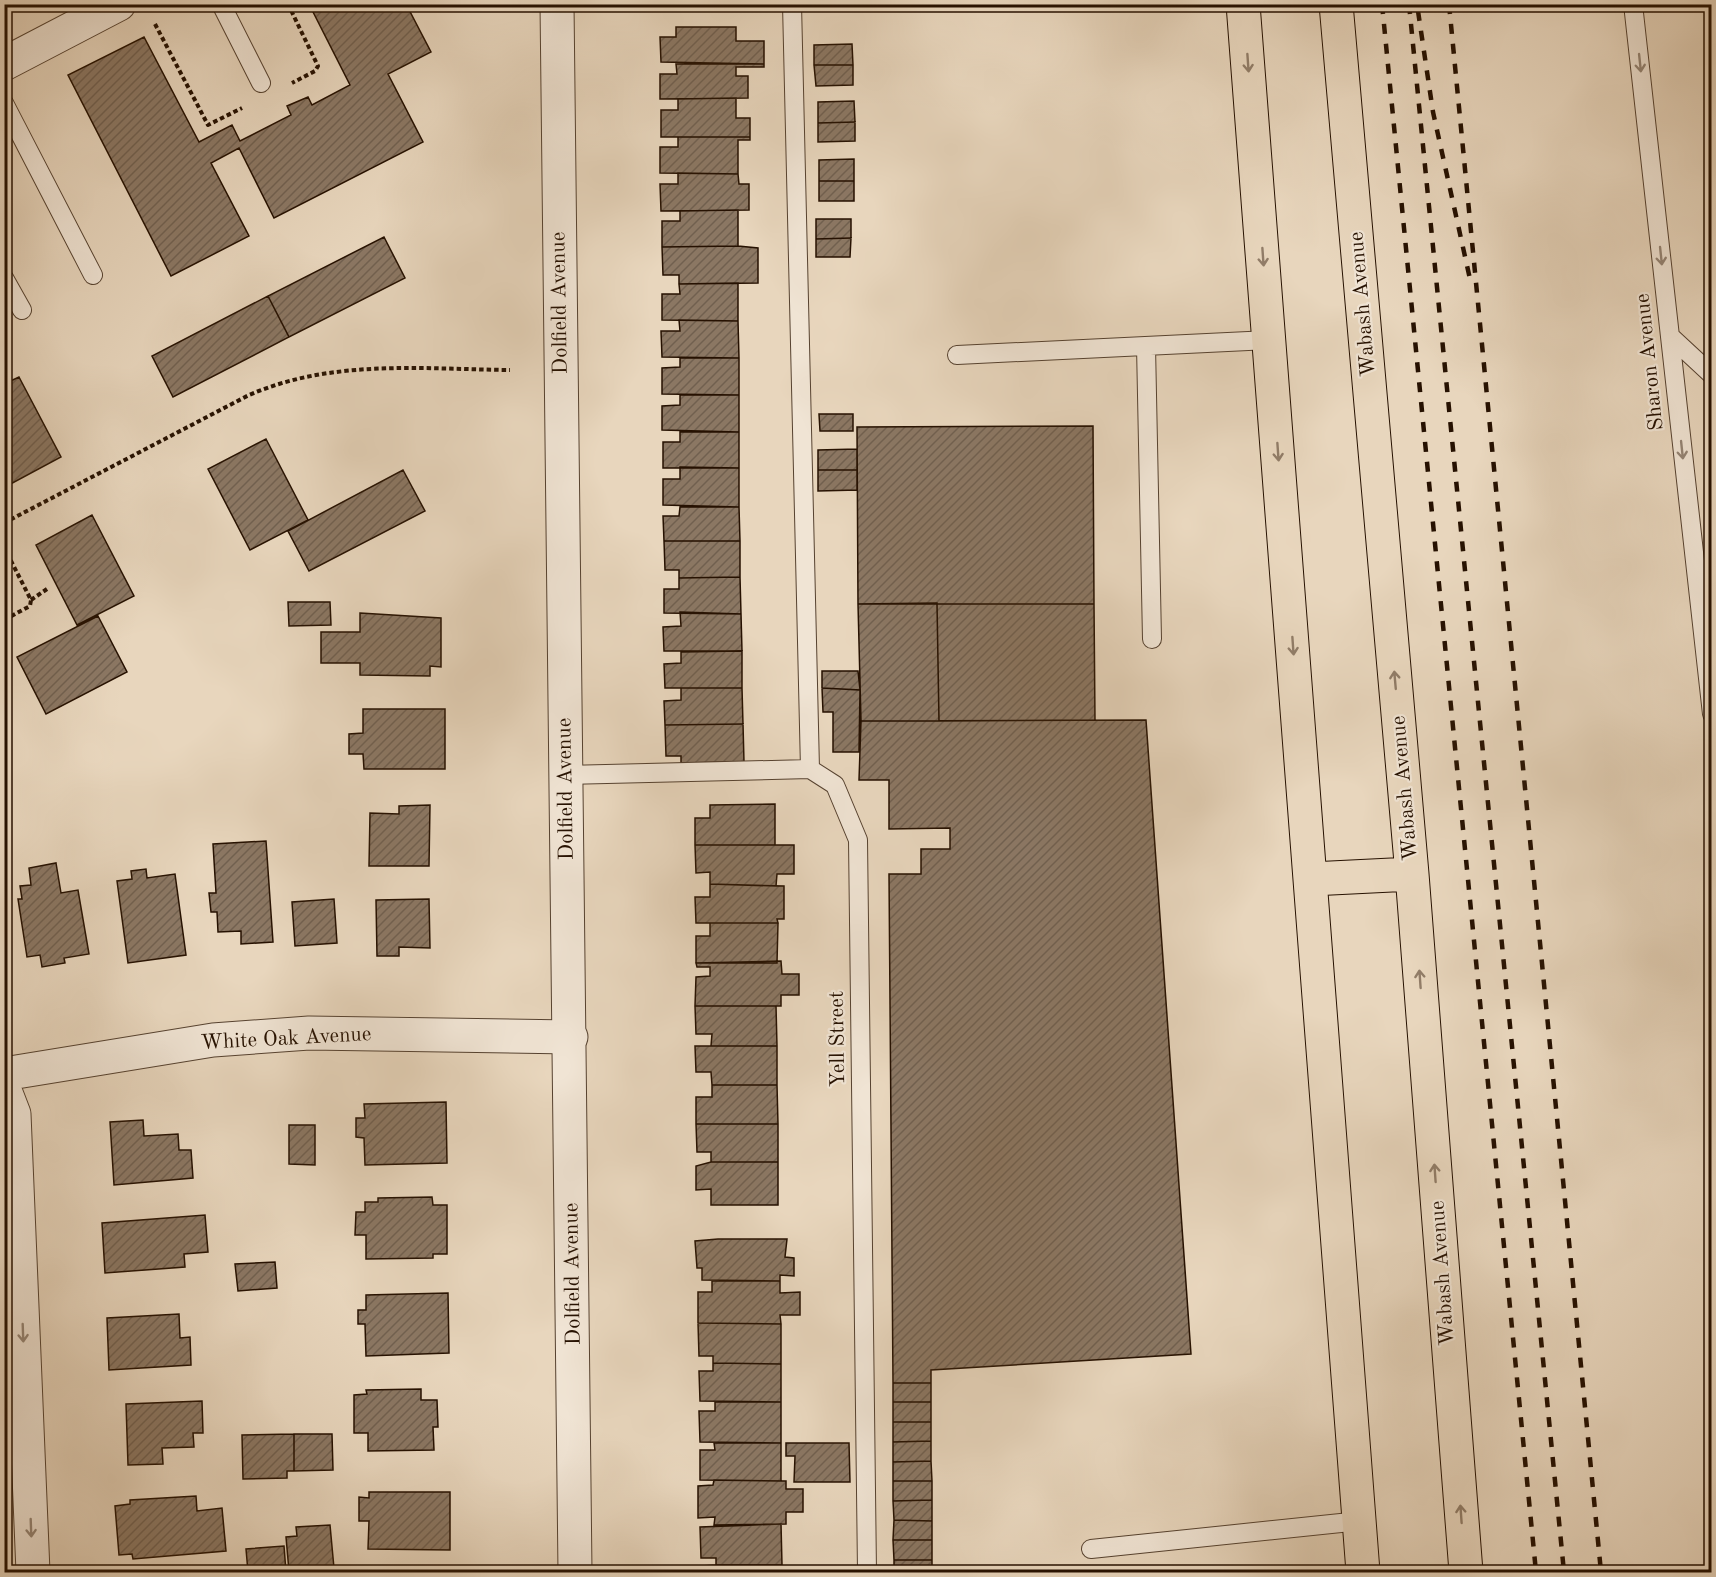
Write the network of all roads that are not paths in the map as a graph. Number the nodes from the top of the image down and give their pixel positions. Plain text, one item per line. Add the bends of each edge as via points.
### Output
1 (119, 4) edge
2 (221, 4) edge
3 (557, 4) edge
4 (792, 4) edge
5 (1243, 4) edge
6 (1336, 4) edge
7 (1633, 4) edge
8 (4, 63) edge
9 (261, 83) dead end
10 (4, 103) edge
11 (93, 274) dead end
12 (4, 278) edge
13 (22, 310) dead end
14 (1670, 336) junction
15 (1269, 340) junction
16 (1146, 345) junction
17 (957, 356) dead end
18 (1712, 375) edge
19 (1152, 639) dead end
20 (1712, 714) edge
21 (810, 770) junction
22 (565, 775) junction
23 (1412, 874) junction
24 (1311, 879) junction
25 (571, 1037) junction
26 (4, 1074) edge
27 (4, 1088) edge
28 (1360, 1521) junction
29 (1091, 1549) dead end
30 (33, 1572) edge
31 (575, 1572) edge
32 (867, 1572) edge
33 (1363, 1572) edge
34 (1466, 1572) edge

1 - 8 street
2 - 9 lane
3 - 22 street, Dolfield Avenue
4 - 21 lane
5 -> 15 main road
23 -> 6 main road, Wabash Avenue
7 -> 14 lane, Sharon Avenue
10 - 11 lane
12 - 13 lane
14 - 18 lane
14 -> 20 lane, Sharon Avenue
15 - 16 lane
15 -> 24 main road
16 - 17 lane
16 - 19 lane
21 - 22 lane
21 - 32 lane, Yell Street via 835,784 858,840
22 - 25 street, Dolfield Avenue
23 - 24 main road
34 -> 23 main road, Wabash Avenue
24 - 28 main road
25 - 26 street, White Oak Avenue via 309,1033 213,1040
25 - 31 street, Dolfield Avenue
27 -> 30 street via 14,1114
28 - 29 lane
28 - 33 main road

